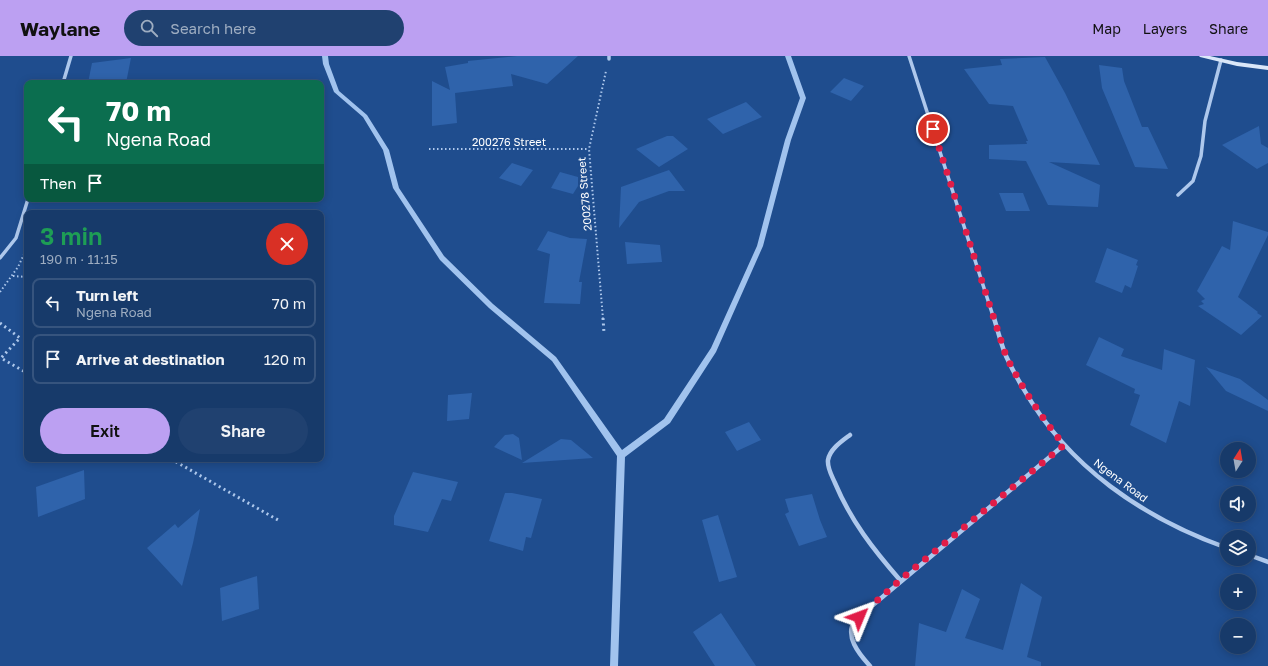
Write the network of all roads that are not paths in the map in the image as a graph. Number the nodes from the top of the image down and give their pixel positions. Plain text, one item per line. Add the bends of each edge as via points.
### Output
1 (71, 56) edge
2 (909, 56) edge
3 (1202, 56) edge
4 (1221, 60) junction
5 (1268, 68) edge
6 (64, 80) edge
7 (1178, 195) dead end
8 (24, 214) edge
9 (0, 258) edge
10 (850, 435) dead end
11 (1064, 445) junction
12 (1220, 546) edge
13 (1256, 558) edge
14 (1268, 562) edge
15 (900, 580) junction
16 (870, 666) edge

1 - 6 street
2 - 11 street, Ngena Road via 1006,356 1022,387
3 - 4 street
4 - 5 street
4 - 7 street via 1205,121 1201,156 1193,181
8 - 9 street via 18,237
10 - 15 street via 830,454 829,470 841,500 858,531
11 - 12 street, Ngena Road via 1096,476 1145,510 1207,542
11 - 15 street
13 - 14 street
15 - 16 street via 854,623 853,641 858,653

